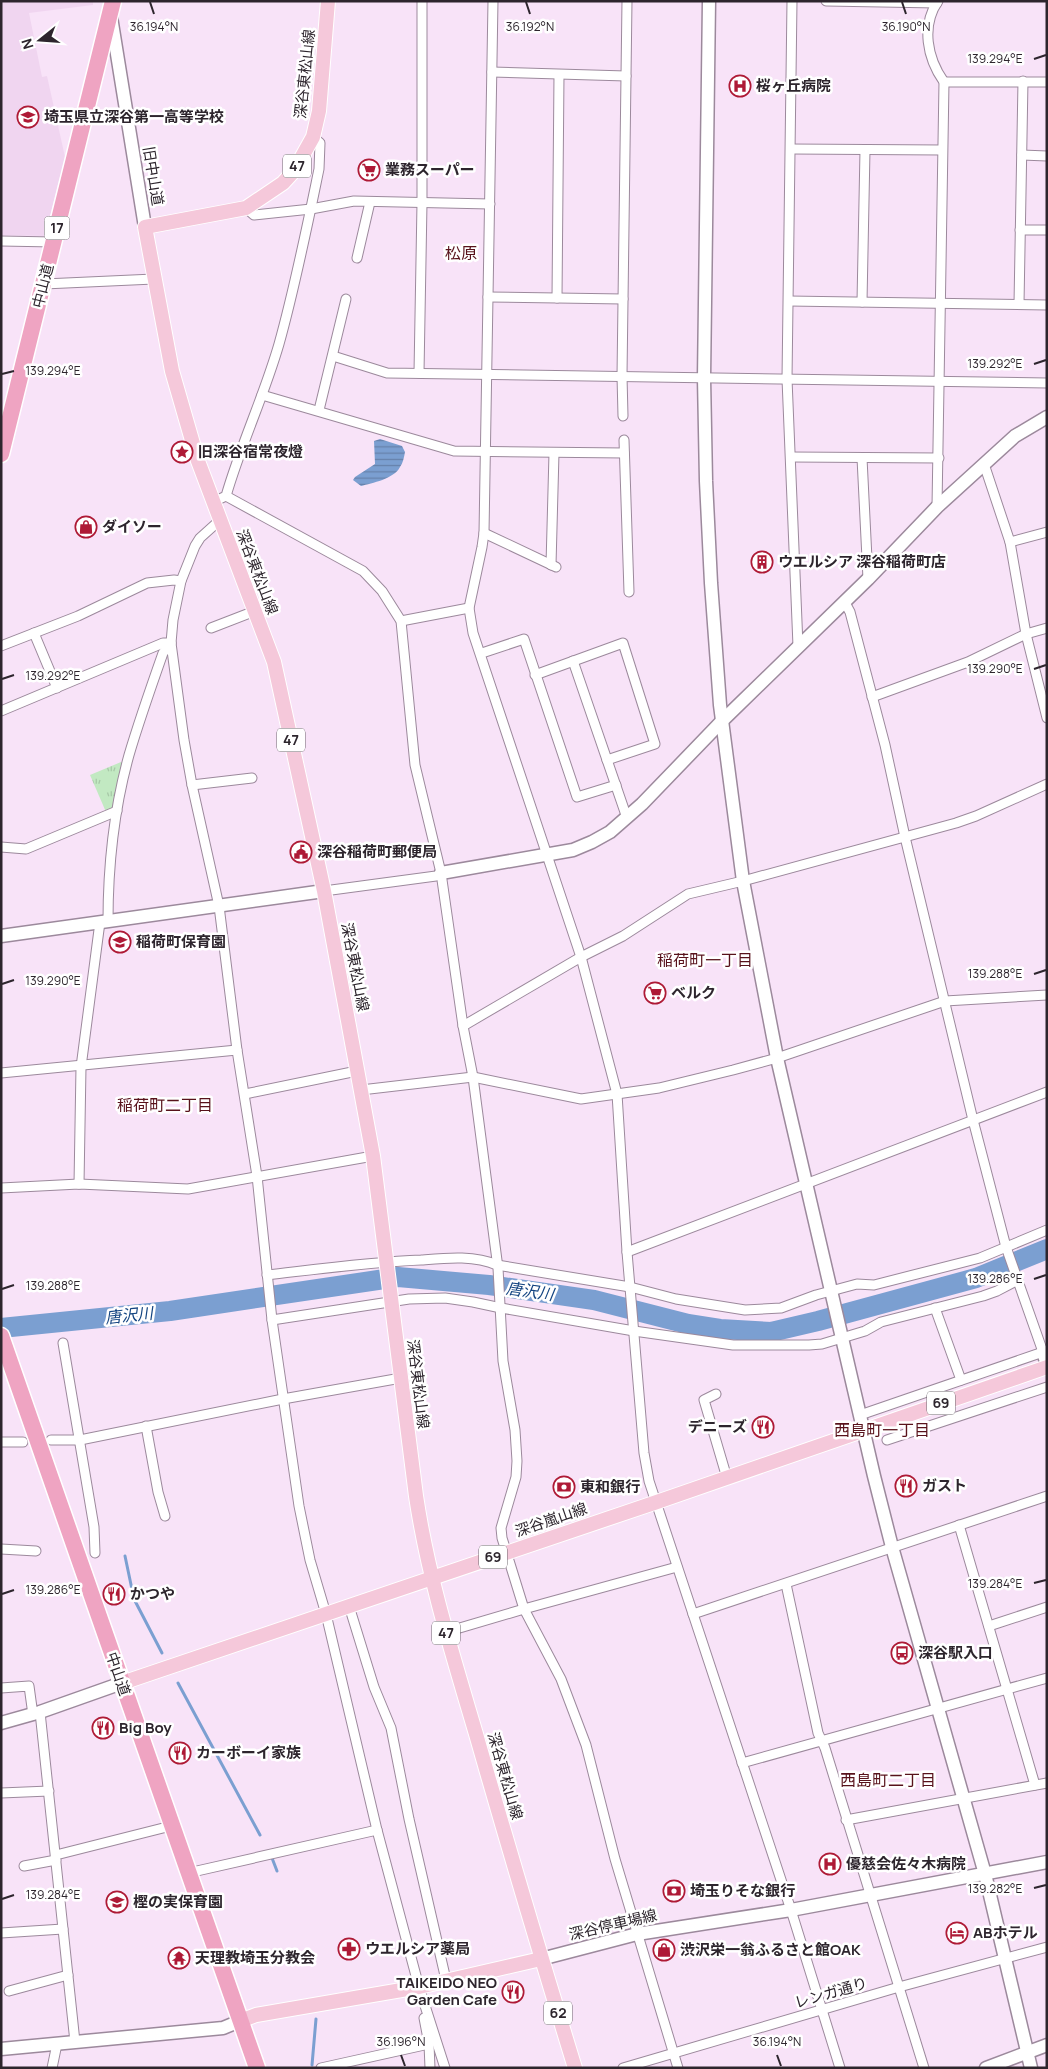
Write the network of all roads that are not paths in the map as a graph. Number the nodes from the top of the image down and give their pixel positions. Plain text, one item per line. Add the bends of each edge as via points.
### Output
1 (328, 1) edge
2 (422, 1) edge
3 (493, 1) edge
4 (628, 1) edge
5 (709, 1) edge
6 (792, 1) edge
7 (826, 1) edge
8 (938, 2) edge
9 (110, 5) edge
10 (492, 72) junction
11 (559, 75) junction
12 (626, 76) junction
13 (1023, 81) junction
14 (944, 82) junction
15 (1047, 82) edge
16 (313, 137) junction
17 (791, 149) junction
18 (865, 150) junction
19 (942, 150) junction
20 (1022, 155) junction
21 (1047, 156) edge
22 (370, 202) junction
23 (422, 203) junction
24 (490, 204) junction
25 (246, 208) junction
26 (311, 209) junction
27 (144, 227) junction
28 (1020, 230) junction
29 (1047, 230) edge
30 (1, 241) edge
31 (54, 242) junction
32 (357, 258) dead end
33 (154, 279) junction
34 (44, 284) junction
35 (488, 297) junction
36 (557, 298) junction
37 (346, 299) dead end
38 (623, 299) junction
39 (789, 301) junction
40 (862, 302) junction
41 (940, 303) junction
42 (1019, 304) junction
43 (1047, 305) edge
44 (333, 356) junction
45 (419, 374) junction
46 (487, 374) junction
47 (622, 376) junction
48 (704, 378) junction
49 (787, 379) junction
50 (939, 380) junction
51 (1047, 383) edge
52 (262, 395) junction
53 (319, 410) junction
54 (623, 416) dead end
55 (1047, 417) edge
56 (624, 440) dead end
57 (485, 452) junction
58 (554, 453) junction
59 (1, 454) edge
60 (624, 454) junction
61 (791, 457) junction
62 (862, 458) junction
63 (939, 458) junction
64 (984, 464) junction
65 (226, 496) junction
66 (213, 502) junction
67 (937, 507) junction
68 (220, 520) junction
69 (484, 532) junction
70 (1047, 532) edge
71 (1010, 542) junction
72 (868, 579) junction
73 (180, 581) junction
74 (629, 592) dead end
75 (844, 600) junction
76 (469, 608) junction
77 (255, 611) junction
78 (400, 621) junction
79 (211, 628) dead end
80 (1047, 628) edge
81 (34, 633) junction
82 (1026, 634) junction
83 (171, 642) junction
84 (1, 646) edge
85 (798, 646) junction
86 (482, 654) junction
87 (573, 661) junction
88 (535, 674) junction
89 (57, 688) junction
90 (872, 697) junction
91 (1, 711) edge
92 (1047, 718) edge
93 (722, 721) junction
94 (607, 760) junction
95 (252, 778) dead end
96 (1047, 784) edge
97 (192, 785) junction
98 (616, 785) junction
99 (118, 810) junction
100 (627, 818) junction
101 (905, 837) junction
102 (1, 848) edge
103 (546, 856) junction
104 (441, 873) junction
105 (743, 881) junction
106 (324, 891) junction
107 (219, 906) junction
108 (104, 922) junction
109 (1, 936) edge
110 (581, 957) junction
111 (1047, 995) edge
112 (944, 1002) junction
113 (463, 1026) junction
114 (237, 1050) junction
115 (777, 1058) junction
116 (80, 1067) junction
117 (358, 1071) junction
118 (1, 1073) edge
119 (473, 1077) junction
120 (361, 1090) junction
121 (1047, 1092) edge
122 (245, 1094) junction
123 (617, 1094) junction
124 (973, 1120) junction
125 (373, 1156) junction
126 (257, 1176) junction
127 (79, 1184) junction
128 (805, 1184) junction
129 (1, 1188) edge
130 (1047, 1230) edge
131 (1007, 1249) junction
132 (627, 1252) junction
133 (387, 1264) junction
134 (498, 1266) junction
135 (268, 1278) junction
136 (1018, 1278) junction
137 (630, 1290) junction
138 (830, 1294) junction
139 (391, 1300) junction
140 (501, 1307) junction
141 (935, 1308) junction
142 (272, 1318) junction
143 (634, 1329) junction
144 (841, 1336) junction
145 (2, 1340) edge
146 (63, 1343) dead end
147 (1045, 1352) edge
148 (1047, 1366) edge
149 (401, 1378) junction
150 (962, 1380) junction
151 (1047, 1387) edge
152 (716, 1394) dead end
153 (283, 1399) junction
154 (860, 1415) junction
155 (146, 1426) junction
156 (863, 1430) junction
157 (51, 1440) dead end
158 (80, 1440) junction
159 (887, 1440) dead end
160 (1, 1442) edge
161 (23, 1442) dead end
162 (727, 1478) junction
163 (1047, 1496) edge
164 (654, 1503) junction
165 (165, 1516) dead end
166 (959, 1525) junction
167 (892, 1547) junction
168 (1, 1549) edge
169 (36, 1551) dead end
170 (506, 1552) junction
171 (95, 1553) dead end
172 (677, 1567) junction
173 (432, 1577) junction
174 (786, 1584) junction
175 (349, 1606) junction
176 (1047, 1607) edge
177 (524, 1609) junction
178 (326, 1614) junction
179 (693, 1614) junction
180 (989, 1626) junction
181 (446, 1632) junction
182 (1047, 1678) edge
183 (122, 1683) junction
184 (1, 1688) edge
185 (1007, 1690) junction
186 (938, 1708) junction
187 (37, 1713) junction
188 (1, 1724) edge
189 (821, 1740) junction
190 (742, 1763) junction
191 (1047, 1783) edge
192 (1035, 1785) junction
193 (49, 1791) junction
194 (1, 1793) edge
195 (964, 1799) junction
196 (846, 1820) junction
197 (171, 1826) junction
198 (377, 1830) junction
199 (56, 1858) junction
200 (1047, 1862) edge
201 (24, 1866) dead end
202 (188, 1873) junction
203 (985, 1874) junction
204 (870, 1895) junction
205 (791, 1910) junction
206 (63, 1929) junction
207 (1, 1933) edge
208 (637, 1934) junction
209 (1047, 1947) edge
210 (541, 1959) junction
211 (1005, 1959) junction
212 (68, 1975) junction
213 (446, 1980) junction
214 (419, 1987) junction
215 (899, 1988) junction
216 (9, 1991) dead end
217 (822, 2010) junction
218 (240, 2021) junction
219 (75, 2042) junction
220 (56, 2044) junction
221 (429, 2044) junction
222 (1047, 2045) edge
223 (1, 2050) edge
224 (673, 2052) junction
225 (1026, 2052) junction
226 (836, 2067) edge
227 (52, 2068) edge
228 (257, 2068) edge
229 (321, 2068) edge
230 (430, 2068) edge
231 (445, 2068) edge
232 (575, 2068) edge
233 (623, 2068) edge
234 (678, 2068) edge
235 (924, 2068) edge
236 (986, 2068) edge
237 (1031, 2068) edge

1 - 16 main road, 深谷東松山線 / 47 via 319,111
2 - 23 street
3 - 10 street
4 - 12 street
5 - 48 street
6 - 17 street
7 - 8 street
8 - 14 street via 928,24 928,39 936,71
9 - 27 street, 旧中山道
9 - 31 highway, 中山道 / 17
10 - 11 street
10 - 24 street
11 - 12 street
11 - 36 street
12 - 38 street
13 - 14 street
13 - 15 street
13 - 20 street
14 - 19 street
16 - 25 main road, 深谷東松山線 / 47 via 283,183
16 - 26 street via 320,143 320,152
17 - 18 street
17 - 39 street
18 - 19 street
18 - 40 street
19 - 41 street
20 - 21 street
20 - 28 street
22 - 23 street
22 - 26 street via 354,201
22 - 32 street
23 - 24 street
23 - 45 street
24 - 35 street
25 - 26 street via 254,215
25 - 27 main road, 深谷東松山線 / 47
26 - 52 street via 279,343
27 - 33 main road, 深谷東松山線 / 47
28 - 29 street
28 - 42 street
30 - 31 street
31 - 34 highway, 中山道 / 17
33 - 34 street
33 - 66 main road, 深谷東松山線 / 47 via 172,370
34 - 59 highway, 中山道 / 17
35 - 36 street
35 - 46 street
36 - 38 street
37 - 44 street
38 - 47 street
39 - 40 street
39 - 49 street
40 - 41 street
41 - 42 street
41 - 50 street
42 - 43 street
44 - 45 street via 386,373
44 - 53 street
45 - 46 street
46 - 47 street
46 - 57 street
47 - 48 street
47 - 54 street
48 - 49 street
48 - 93 street via 710,574
49 - 50 street
49 - 61 street
50 - 51 street
50 - 63 street
52 - 53 street
52 - 65 street
53 - 57 street via 454,452
55 - 64 street via 1015,436
56 - 60 street
57 - 58 street
57 - 69 street
58 - 60 street
58 - 69 street via 553,566
60 - 74 street
61 - 62 street
61 - 85 street
62 - 63 street
62 - 72 street
63 - 67 street
64 - 67 street
64 - 71 street
65 - 66 street
65 - 78 street via 363,571 382,591
66 - 68 main road, 深谷東松山線 / 47
67 - 72 street
68 - 73 street via 200,538
68 - 77 main road, 深谷東松山線 / 47
69 - 76 street
70 - 71 street
71 - 82 street
72 - 75 street
73 - 81 street via 147,583 93,610
73 - 83 street
75 - 85 street
75 - 90 street
76 - 78 street
76 - 86 street via 473,632
77 - 79 street
77 - 106 main road, 深谷東松山線 / 47 via 274,662
78 - 104 street via 414,765
80 - 82 street
81 - 84 street
81 - 89 street
82 - 90 street via 968,662
82 - 92 street
83 - 89 street
83 - 97 street
83 - 99 street via 163,653 129,756
85 - 93 street
86 - 88 street via 524,639
86 - 103 street
87 - 88 street
87 - 94 street
87 - 94 street via 623,643 655,744
88 - 98 street via 577,797
89 - 91 street
90 - 101 street
93 - 100 street
93 - 105 street
94 - 98 street
95 - 97 street
96 - 101 street via 976,816
97 - 107 street
98 - 100 street
99 - 102 street via 26,849
99 - 108 street
100 - 103 street via 592,842
101 - 105 street
101 - 112 street
103 - 104 street
103 - 110 street
104 - 106 street
104 - 113 street
105 - 110 street via 688,894 623,936
105 - 115 street
106 - 107 street
106 - 117 main road, 深谷東松山線 / 47
107 - 108 street
107 - 114 street
108 - 109 street
108 - 116 street
110 - 113 street
110 - 123 street
111 - 112 street
112 - 115 street
112 - 124 street
113 - 119 street
114 - 116 street
114 - 122 street
115 - 123 street via 668,1086
115 - 128 street
116 - 118 street
116 - 127 street
117 - 120 main road, 深谷東松山線 / 47
117 - 122 street
119 - 120 street
119 - 123 street via 581,1100
119 - 134 street
120 - 125 main road, 深谷東松山線 / 47
121 - 124 street
122 - 126 street
123 - 132 street
124 - 128 street
124 - 131 street
125 - 126 street
125 - 133 main road, 深谷東松山線 / 47
126 - 127 street via 188,1189
126 - 135 street
127 - 129 street
128 - 132 street
128 - 138 street
130 - 131 street
131 - 136 street
131 - 138 street via 874,1285 857,1284
132 - 137 street
133 - 134 street via 449,1258 487,1260
133 - 135 street
133 - 139 main road, 47
134 - 137 street
134 - 140 street
135 - 142 street
136 - 141 street via 990,1294
136 - 147 street
137 - 138 street via 744,1310 781,1308
137 - 143 street
138 - 144 street
139 - 140 street via 445,1298
139 - 142 street
139 - 149 main road, 深谷東松山線 / 47
140 - 143 street
140 - 170 street via 504,1361 517,1453 516,1478 502,1528
141 - 144 street
141 - 150 street
142 - 153 street
143 - 144 street via 757,1347 809,1345
143 - 164 street via 644,1453
144 - 154 street
145 - 183 highway, 中山道
146 - 158 street
147 - 148 street
147 - 150 street
148 - 156 main road, 深谷嵐山線 / 69
149 - 153 street
149 - 173 main road, 深谷東松山線 / 47 via 418,1515
150 - 154 street
151 - 159 street
152 - 162 street via 704,1400
153 - 155 street
153 - 178 street via 299,1506
154 - 156 street
155 - 158 street
155 - 165 street
156 - 162 main road, 深谷嵐山線 / 69
156 - 167 street
157 - 158 street
158 - 171 street
160 - 161 street
162 - 164 main road, 深谷嵐山線 / 69
163 - 166 street
164 - 170 main road, 深谷嵐山線 / 69
164 - 172 street
166 - 167 street
166 - 180 street
167 - 174 street
167 - 186 street
168 - 169 street
170 - 173 main road, 深谷嵐山線 / 69
170 - 177 street
172 - 177 street
172 - 179 street
173 - 175 main road, 深谷嵐山線 / 69
173 - 181 main road, 深谷東松山線 / 47
174 - 179 street
174 - 189 street
175 - 178 main road, 深谷嵐山線 / 69
175 - 213 street via 374,1687 391,1728 408,1818
176 - 180 street
177 - 181 street
177 - 208 street via 561,1679 586,1745
178 - 183 main road, 深谷嵐山線 / 69
178 - 198 street
179 - 190 street
180 - 185 street
181 - 210 main road, 深谷東松山線 / 47
182 - 185 street
183 - 187 street
183 - 197 highway, 中山道
184 - 187 street via 28,1686
185 - 186 street
185 - 192 street
186 - 189 street
186 - 195 street
187 - 188 street
187 - 193 street
189 - 190 street
189 - 196 street
190 - 205 street
191 - 192 street
192 - 195 street
193 - 194 street
193 - 199 street
195 - 196 street
195 - 203 street
196 - 204 street
197 - 199 street
197 - 202 highway, 中山道
198 - 202 street
198 - 214 street
199 - 201 street
199 - 206 street
200 - 203 street, 深谷停車場線
202 - 218 highway, 中山道
203 - 204 street, 深谷停車場線
203 - 211 street
204 - 205 street, 深谷停車場線
204 - 215 street
205 - 208 street, 深谷停車場線
205 - 217 street
206 - 207 street
206 - 212 street
208 - 210 street, 深谷停車場線
208 - 224 street
209 - 211 street, レンガ通り
210 - 213 main road
210 - 232 main road, 62
211 - 215 street, レンガ通り
211 - 225 street
212 - 216 street
212 - 219 street
213 - 214 main road
214 - 218 main road via 256,2015
214 - 221 street
214 - 231 street
215 - 217 street, レンガ通り
215 - 235 street
217 - 224 street, レンガ通り
217 - 226 street
218 - 219 street via 223,2028
218 - 228 highway, 中山道
219 - 220 street
220 - 223 street
220 - 227 street
221 - 229 street
221 - 230 street
222 - 225 street
224 - 233 street, レンガ通り
224 - 234 street
225 - 236 street
225 - 237 street

